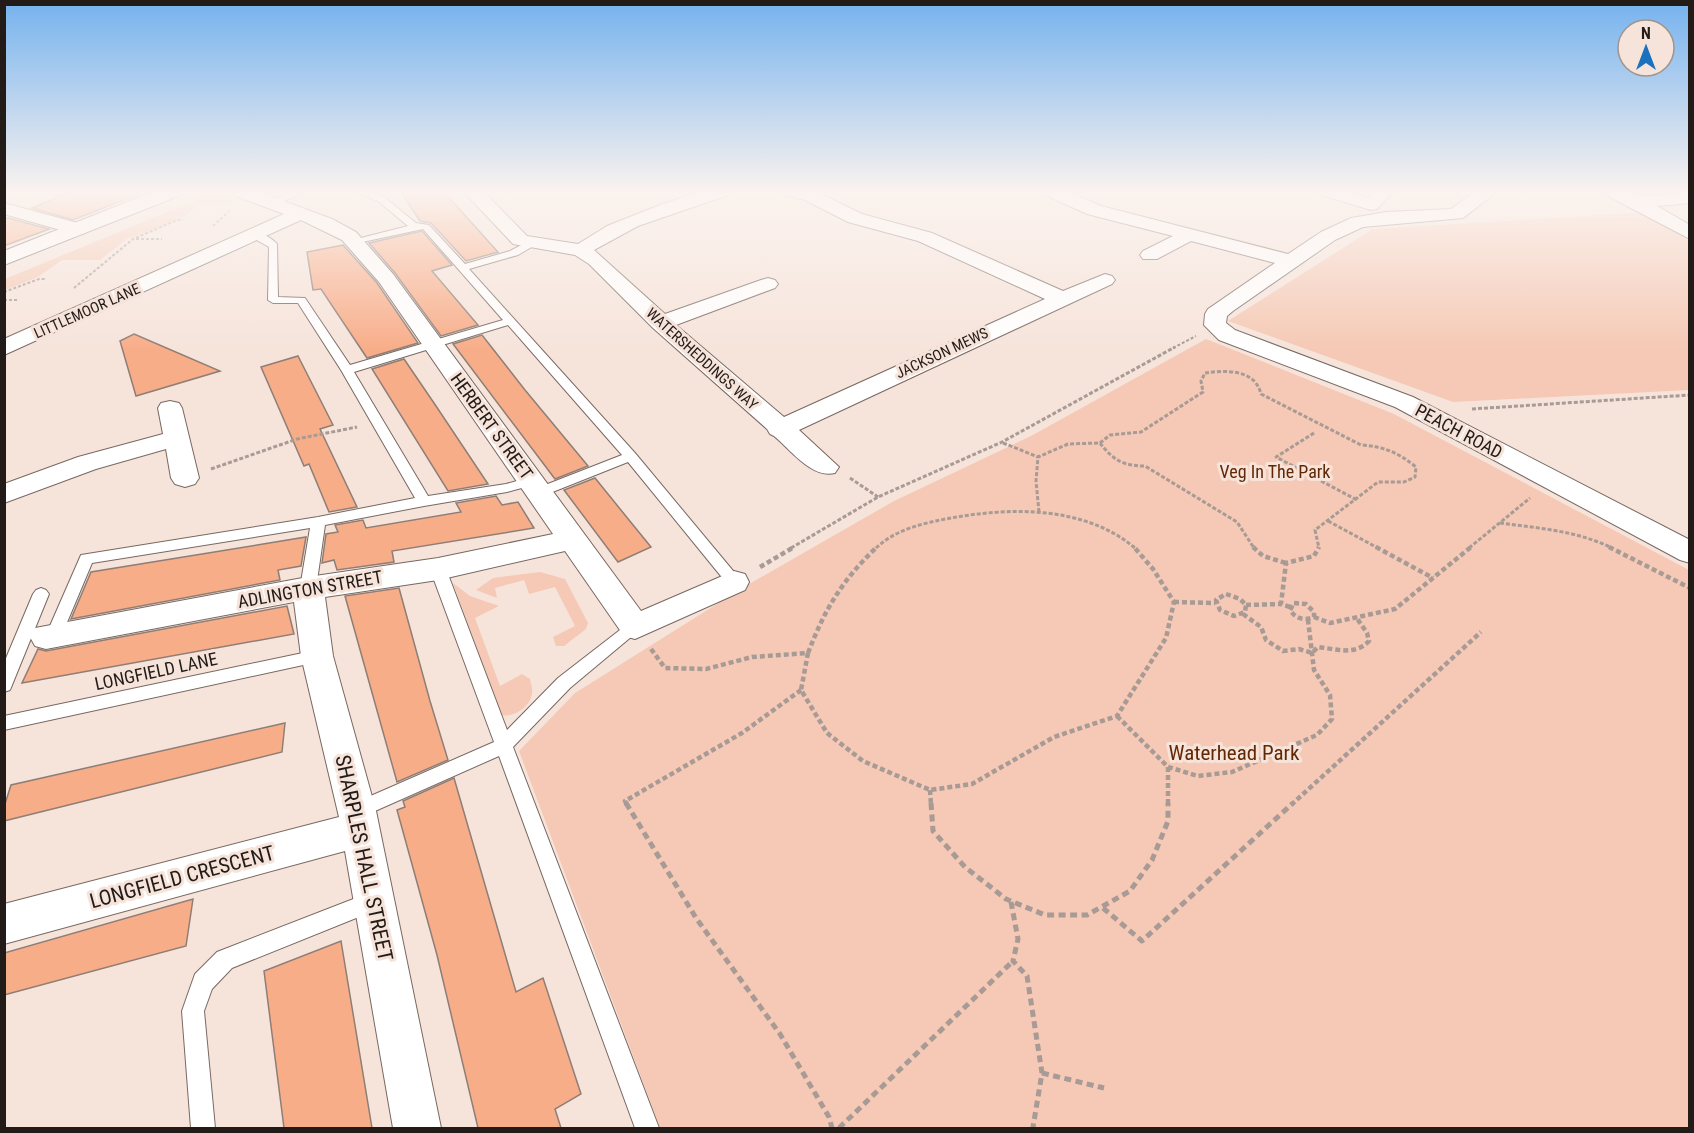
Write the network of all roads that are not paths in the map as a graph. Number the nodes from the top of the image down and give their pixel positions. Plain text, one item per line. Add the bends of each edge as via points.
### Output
1 (41, 244) edge
2 (233, 244) edge
3 (272, 244) edge
4 (358, 244) edge
5 (441, 244) edge
6 (530, 244) edge
7 (537, 244) edge
8 (591, 244) edge
9 (941, 244) edge
10 (1172, 244) edge
11 (1228, 244) edge
12 (1317, 244) edge
13 (581, 250) junction
14 (1150, 255) dead end
15 (4, 259) edge
16 (1292, 261) junction
17 (462, 268) junction
18 (1105, 280) dead end
19 (768, 284) dead end
20 (1060, 298) junction
21 (510, 321) junction
22 (661, 323) junction
23 (433, 344) junction
24 (4, 348) edge
25 (347, 370) junction
26 (170, 408) dead end
27 (779, 429) junction
28 (177, 438) junction
29 (630, 456) junction
30 (825, 467) dead end
31 (185, 478) road end
32 (536, 487) junction
33 (4, 494) edge
34 (424, 501) junction
35 (318, 522) junction
36 (573, 540) junction
37 (1689, 553) edge
38 (438, 569) junction
39 (734, 582) joint
40 (308, 588) junction
41 (41, 594) dead end
42 (634, 627) junction
43 (50, 636) joint
44 (317, 656) junction
45 (4, 685) edge
46 (4, 723) edge
47 (503, 746) junction
48 (359, 820) junction
49 (374, 901) junction
50 (4, 924) edge
51 (203, 1128) edge
52 (417, 1128) edge
53 (647, 1128) edge

1 - 15 main road
2 - 24 street, LITTLEMOOR LANE
3 - 25 lane via 273,300 301,300
4 - 23 street, HERBERT STREET
5 - 17 lane
6 - 17 lane via 514,253
7 - 13 street
8 - 13 street
9 - 20 street
10 - 14 street
11 - 16 street
12 - 16 street
13 - 22 street, WATERSHEDDINGS WAY
16 - 37 street, PEACH ROAD via 1225,306 1214,320 1219,330 1404,402
17 - 21 lane
18 - 20 street, JACKSON MEWS
19 - 22 street
20 - 27 street, JACKSON MEWS
21 - 23 lane
21 - 29 lane
22 - 27 street, WATERSHEDDINGS WAY
23 - 25 lane
23 - 32 street, HERBERT STREET
25 - 34 lane
26 - 28 street
27 - 30 street, WATERSHEDDINGS WAY
28 - 31 street
28 - 33 street via 87,463
29 - 32 lane
29 - 39 lane
32 - 34 lane
32 - 36 street, HERBERT STREET
34 - 35 lane
35 - 40 lane
35 - 43 lane via 86,559
36 - 38 street, ADLINGTON STREET
36 - 42 street, HERBERT STREET
38 - 40 street, ADLINGTON STREET
38 - 47 lane
39 - 42 street
40 - 43 street, ADLINGTON STREET
40 - 44 street, SHARPLES HALL STREET
41 - 45 lane
42 - 47 lane via 564,683
44 - 46 lane, LONGFIELD LANE
44 - 48 street, SHARPLES HALL STREET
47 - 48 lane
47 - 53 lane
48 - 49 street, SHARPLES HALL STREET
48 - 50 street, LONGFIELD CRESCENT
49 - 51 lane via 225,960 203,982 193,1011
49 - 52 street, SHARPLES HALL STREET

